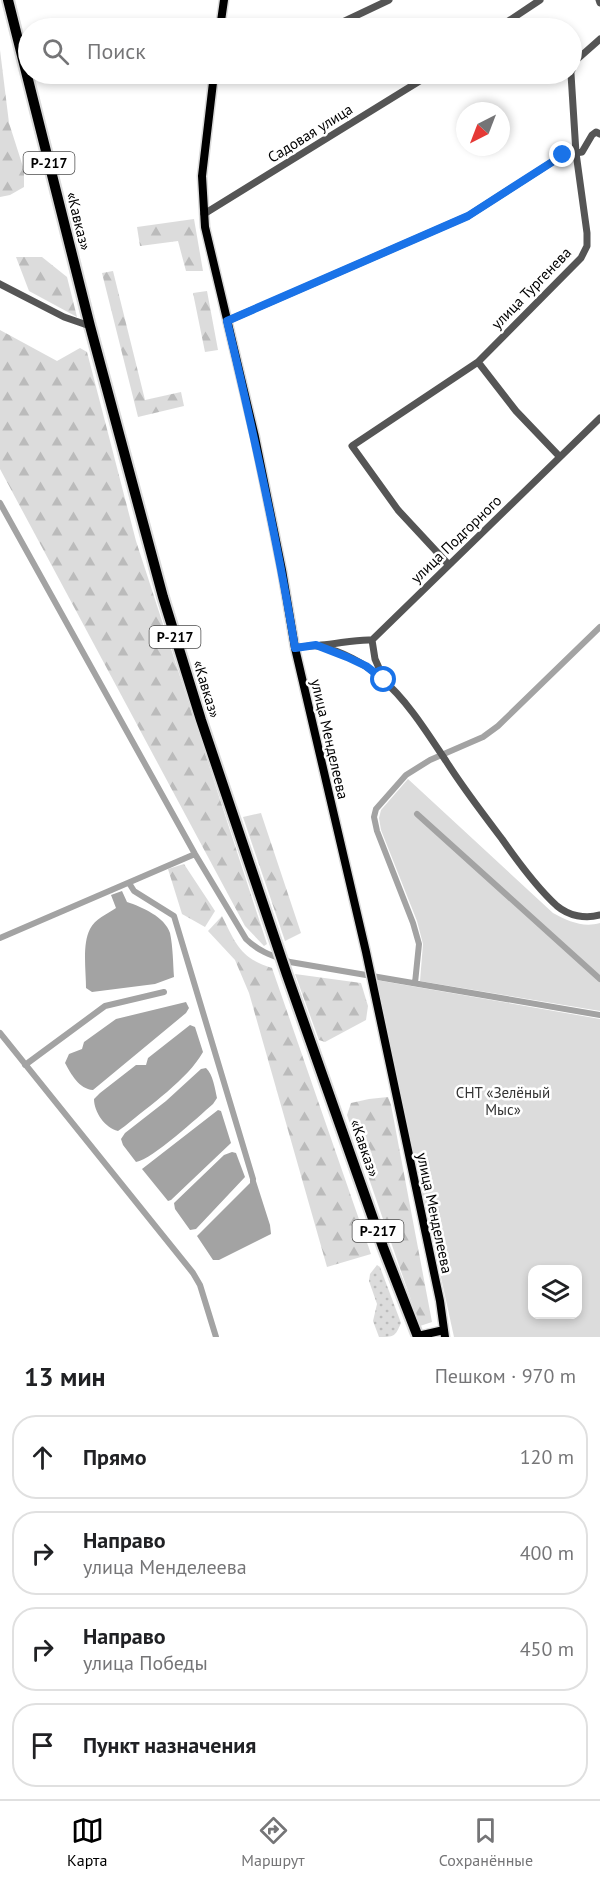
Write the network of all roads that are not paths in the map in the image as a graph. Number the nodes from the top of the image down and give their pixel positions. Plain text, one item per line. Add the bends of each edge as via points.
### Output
1 (8, 0) edge
2 (224, 0) edge
3 (389, 0) edge
4 (540, 0) edge
5 (221, 18) edge
6 (351, 18) edge
7 (513, 18) edge
8 (600, 39) edge
9 (18, 40) edge
10 (582, 55) edge
11 (29, 84) edge
12 (213, 84) edge
13 (414, 84) edge
14 (572, 84) edge
15 (600, 134) edge
16 (576, 153) junction
17 (204, 214) junction
18 (0, 284) edge
19 (227, 321) junction
20 (90, 326) junction
21 (478, 362) junction
22 (600, 418) edge
23 (560, 457) junction
24 (449, 565) junction
25 (372, 640) junction
26 (316, 645) junction
27 (295, 648) junction
28 (384, 680) junction
29 (600, 915) edge
30 (445, 1334) edge
31 (417, 1337) edge

1 - 9 highway, «Кавказ» / Р-217
2 - 5 main road
3 - 6 street
4 - 7 street
8 - 10 street, улица Тургенева
11 - 20 highway, «Кавказ» / Р-217
12 - 17 main road, улица Менделеева via 202,176
13 - 17 street, Садовая улица
14 - 16 street, улица Тургенева
15 - 16 street via 592,135 582,152
16 - 19 street via 563,155 468,216
16 - 21 street, улица Тургенева via 586,246 580,258
17 - 19 main road, улица Менделеева
18 - 20 street
19 - 27 main road, улица Менделеева via 255,437
20 - 31 highway, «Кавказ» / Р-217 via 201,720
21 - 23 street via 516,411
21 - 24 street, улица Тургенева via 352,446 398,510
22 - 23 street, улица Подгорного
23 - 24 street, улица Подгорного
24 - 25 street, улица Подгорного
25 - 26 street
25 - 28 street
26 - 27 street
26 - 28 street via 366,666
27 - 30 main road, улица Менделеева via 374,987
28 - 29 street via 436,745 525,871 558,906 576,916
30 - 31 main road

